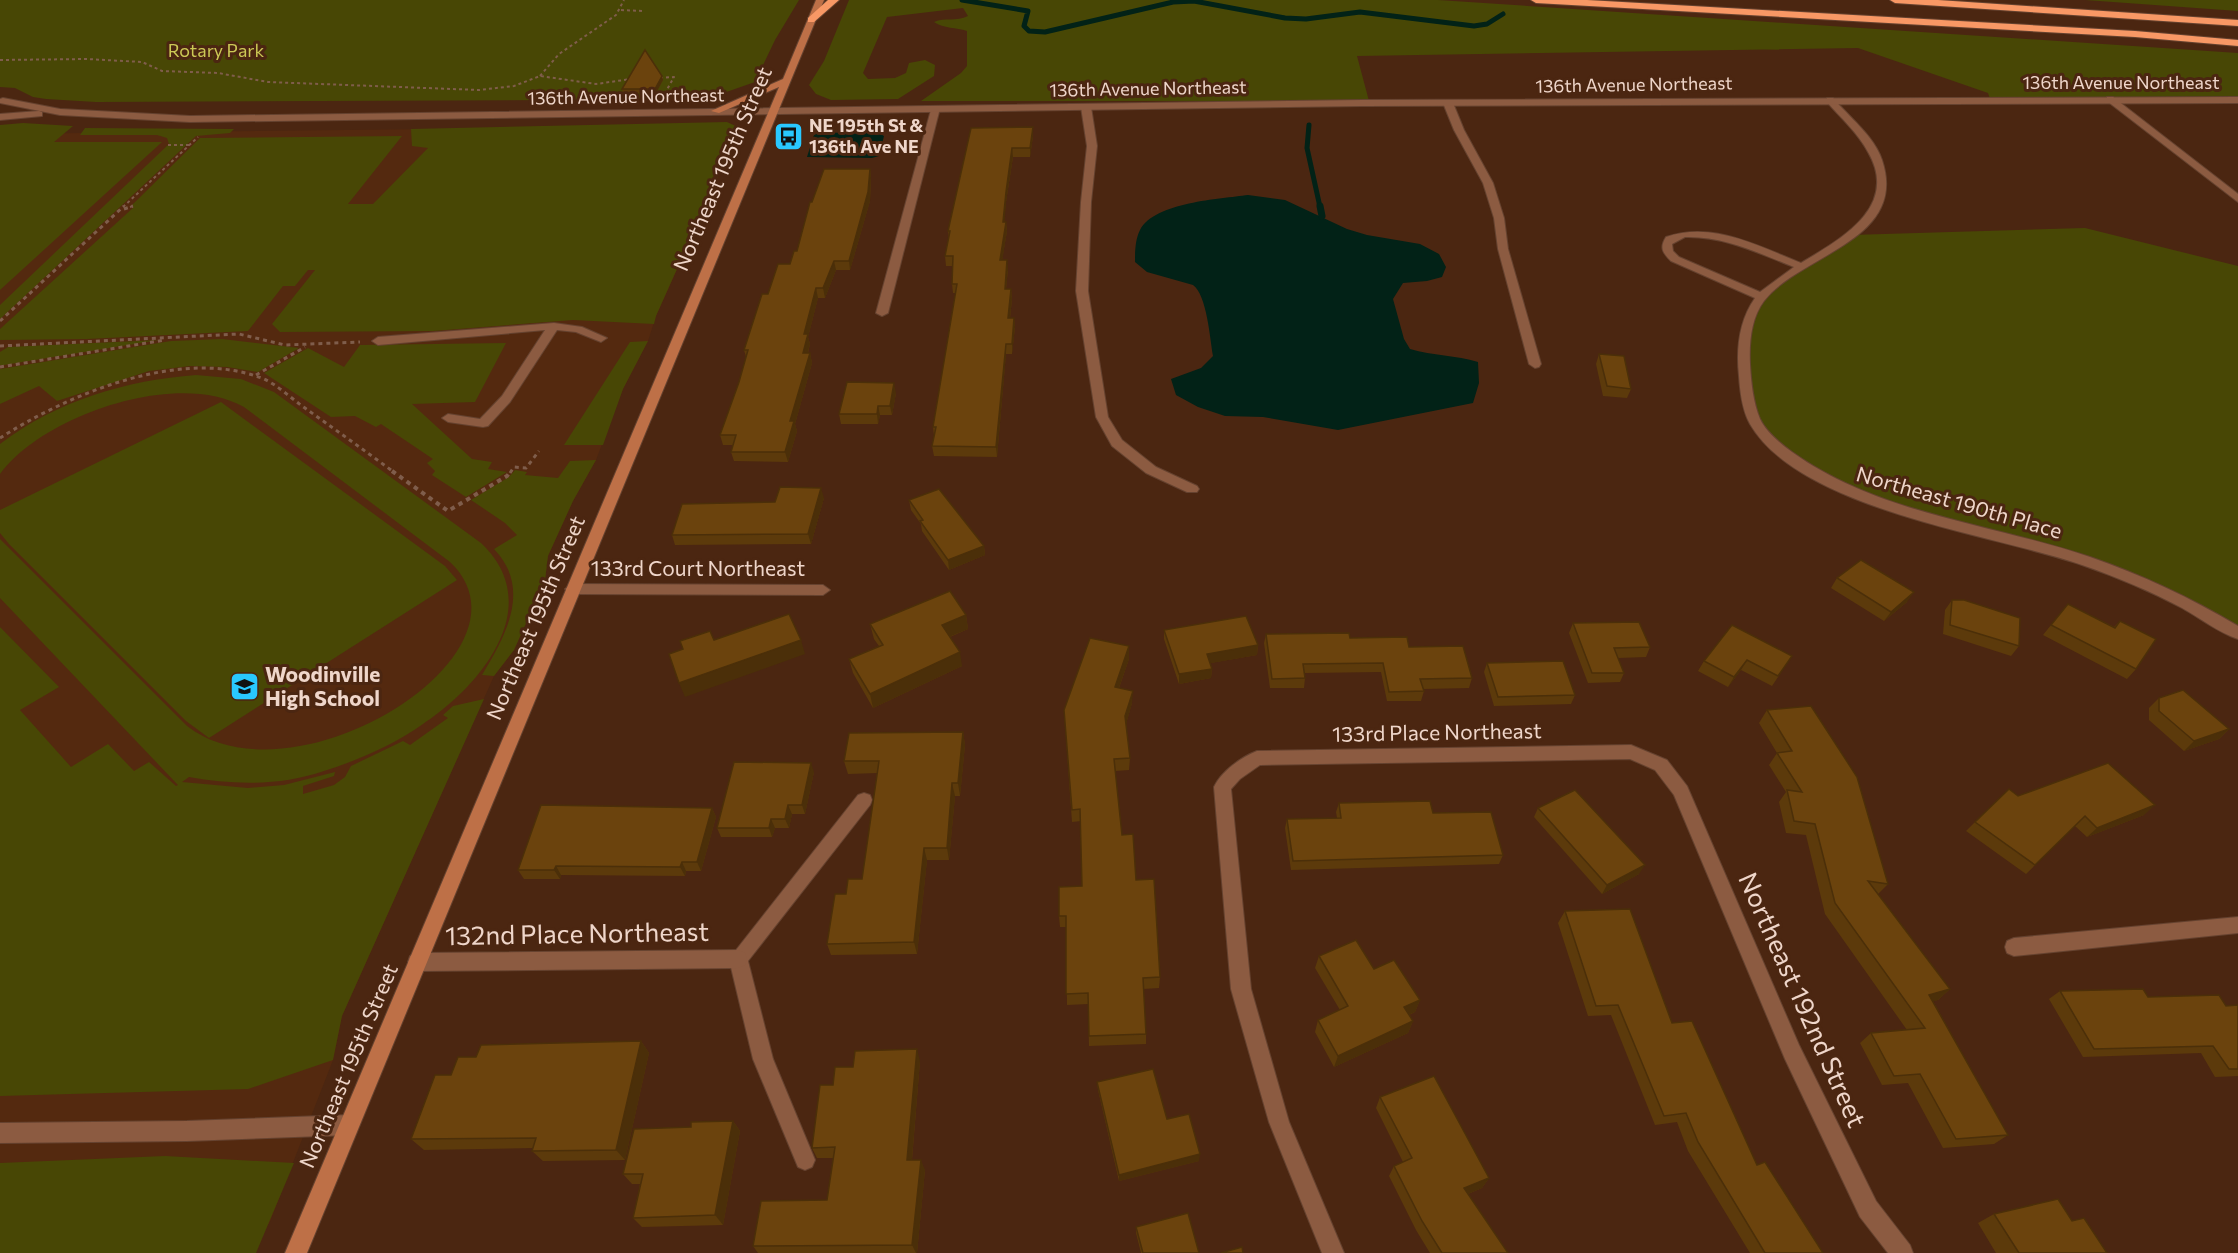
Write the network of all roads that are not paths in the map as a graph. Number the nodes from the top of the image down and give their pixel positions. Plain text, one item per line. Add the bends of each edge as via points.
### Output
1 (820, 0) edge
2 (834, 0) edge
3 (1536, 0) edge
4 (1598, 0) edge
5 (1895, 0) edge
6 (1683, 7) junction
7 (811, 20) junction
8 (2238, 24) edge
9 (2238, 43) edge
10 (784, 81) junction
11 (2110, 99) junction
12 (1830, 100) junction
13 (2238, 100) edge
14 (1, 102) edge
15 (1448, 103) junction
16 (1086, 107) junction
17 (935, 108) junction
18 (716, 111) junction
19 (771, 111) junction
20 (60, 112) junction
21 (0, 117) edge
22 (2238, 199) edge
23 (1803, 267) junction
24 (1761, 296) junction
25 (882, 313) dead end
26 (554, 326) junction
27 (601, 338) dead end
28 (378, 341) road end
29 (1535, 364) dead end
30 (447, 418) dead end
31 (1192, 489) dead end
32 (572, 589) junction
33 (823, 590) dead end
34 (2238, 633) edge
35 (1661, 765) joint
36 (864, 800) dead end
37 (2238, 925) edge
38 (2014, 947) dead end
39 (738, 959) junction
40 (417, 962) junction
41 (349, 1125) junction
42 (0, 1133) edge
43 (805, 1160) dead end
44 (296, 1253) edge
45 (1333, 1253) edge
46 (1902, 1253) edge

1 - 7 main road, Northeast 195th Street
2 - 7 highway
3 - 6 highway
4 - 6 highway
5 - 8 highway
6 - 9 highway
7 - 10 main road, Northeast 195th Street
10 - 18 main road
10 - 19 main road, Northeast 195th Street
11 - 12 street, 136th Avenue Northeast
11 - 13 street, 136th Avenue Northeast
11 - 22 street
12 - 15 street, 136th Avenue Northeast
12 - 23 street, Northeast 190th Place via 1876,156 1882,175 1881,195 1871,217 1851,236
14 - 20 street, 136th Avenue Northeast
15 - 16 street, 136th Avenue Northeast
15 - 29 street via 1488,183
16 - 17 street, 136th Avenue Northeast
16 - 31 street via 1092,146 1082,291 1102,417 1117,443 1151,470
17 - 19 street, 136th Avenue Northeast
17 - 25 street
18 - 19 street, 136th Avenue Northeast
18 - 20 street, 136th Avenue Northeast via 201,118
19 - 32 main road, Northeast 195th Street
20 - 21 street, 136th Avenue Northeast
23 - 24 street, Northeast 190th Place
23 - 24 street via 1705,234 1688,232 1667,244 1668,252 1676,259
24 - 34 street, Northeast 190th Place via 1750,313 1745,336 1746,395 1755,422 1795,462 1857,495 1907,513 2035,544 2114,571 2193,607
26 - 27 street via 578,329
26 - 28 street
26 - 30 street via 506,399 483,423
32 - 33 street, 133rd Court Northeast
32 - 40 main road, Northeast 195th Street
35 - 45 street, 133rd Place Northeast via 1631,752 1257,758 1222,787 1241,989 1279,1122
35 - 46 street, Northeast 192nd Street via 1681,791 1792,1052 1868,1209
36 - 39 street
37 - 38 street
39 - 40 street, 132nd Place Northeast
39 - 43 street via 763,1059
40 - 41 main road, Northeast 195th Street
41 - 42 street
41 - 44 main road, Northeast 195th Street

